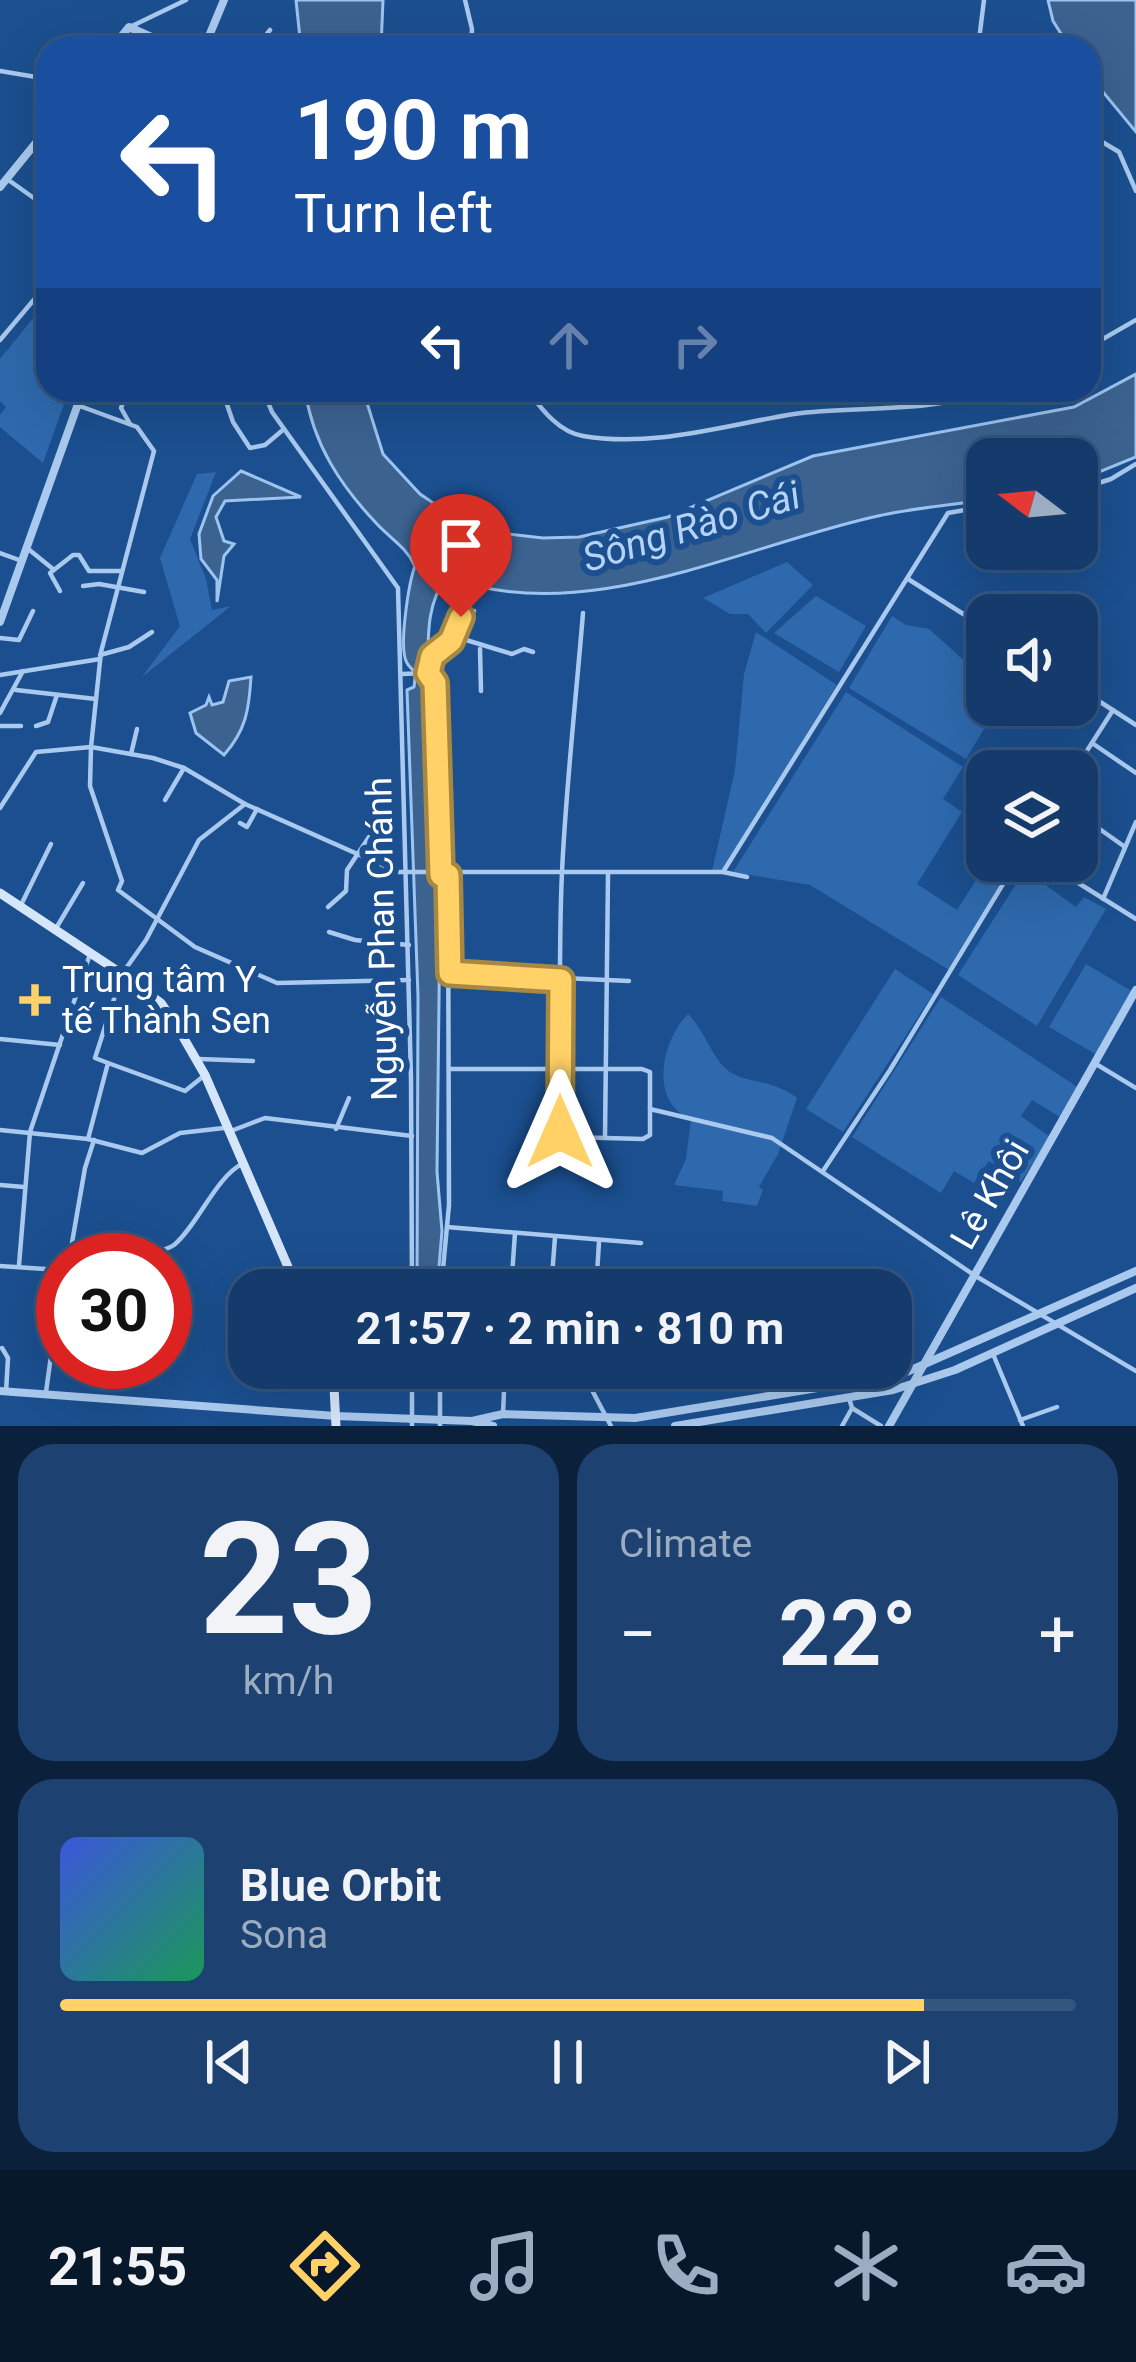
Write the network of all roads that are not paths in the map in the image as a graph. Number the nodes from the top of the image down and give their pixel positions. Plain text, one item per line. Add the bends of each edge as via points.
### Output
1 (186, 0) edge
2 (224, 0) edge
3 (465, 0) edge
4 (984, 0) edge
5 (129, 27) junction
6 (270, 30) dead end
7 (122, 36) edge
8 (149, 36) edge
9 (209, 36) edge
10 (265, 36) edge
11 (472, 36) edge
12 (980, 36) edge
13 (0, 71) edge
14 (36, 77) edge
15 (1101, 141) edge
16 (36, 143) edge
17 (3, 183) edge
18 (1136, 191) edge
19 (36, 201) edge
20 (36, 297) edge
21 (1136, 320) edge
22 (0, 340) edge
23 (1101, 340) edge
24 (78, 402) edge
25 (124, 402) edge
26 (226, 402) edge
27 (269, 402) edge
28 (536, 402) edge
29 (933, 402) edge
30 (77, 405) junction
31 (130, 424) junction
32 (284, 429) junction
33 (1136, 464) edge
34 (1098, 483) edge
35 (966, 510) edge
36 (27, 548) junction
37 (0, 554) edge
38 (22, 561) junction
39 (53, 569) junction
40 (121, 571) junction
41 (908, 579) junction
42 (82, 586) dead end
43 (117, 588) junction
44 (60, 591) dead end
45 (143, 592) dead end
46 (32, 611) dead end
47 (475, 611) dead end
48 (583, 613) dead end
49 (966, 616) edge
50 (0, 622) edge
51 (152, 632) dead end
52 (454, 636) junction
53 (0, 638) edge
54 (480, 647) junction
55 (533, 652) dead end
56 (100, 657) junction
57 (23, 669) junction
58 (427, 673) junction
59 (406, 674) junction
60 (0, 675) edge
61 (16, 690) junction
62 (481, 691) dead end
63 (57, 695) junction
64 (96, 699) junction
65 (1098, 700) edge
66 (1113, 710) junction
67 (0, 713) edge
68 (1136, 725) edge
69 (0, 726) edge
70 (21, 726) dead end
71 (36, 726) dead end
72 (137, 729) dead end
73 (1092, 743) junction
74 (91, 747) junction
75 (1088, 750) edge
76 (131, 754) junction
77 (184, 767) junction
78 (1136, 773) edge
79 (165, 800) dead end
80 (245, 804) junction
81 (0, 808) edge
82 (257, 809) junction
83 (1136, 822) edge
84 (240, 824) dead end
85 (1098, 828) edge
86 (369, 837) dead end
87 (51, 844) dead end
88 (1125, 847) junction
89 (357, 856) junction
90 (562, 872) junction
91 (608, 872) junction
92 (723, 872) junction
93 (409, 873) junction
94 (442, 875) junction
95 (747, 877) dead end
96 (1004, 882) edge
97 (1076, 882) edge
98 (83, 883) dead end
99 (0, 893) edge
100 (1103, 899) junction
101 (20, 907) junction
102 (328, 907) dead end
103 (157, 917) junction
104 (1136, 920) edge
105 (55, 931) junction
106 (328, 932) dead end
107 (409, 945) junction
108 (89, 954) junction
109 (450, 973) junction
110 (122, 974) junction
111 (409, 980) junction
112 (561, 980) junction
113 (606, 981) junction
114 (629, 981) dead end
115 (1136, 990) edge
116 (0, 1039) edge
117 (60, 1045) junction
118 (197, 1060) junction
119 (253, 1061) dead end
120 (108, 1063) junction
121 (1096, 1064) junction
122 (449, 1069) junction
123 (560, 1070) junction
124 (605, 1070) junction
125 (205, 1076) junction
126 (1136, 1088) edge
127 (349, 1098) dead end
128 (650, 1109) junction
129 (230, 1129) junction
130 (336, 1129) junction
131 (0, 1130) edge
132 (30, 1132) junction
133 (412, 1136) junction
134 (605, 1138) junction
135 (91, 1139) junction
136 (244, 1163) junction
137 (823, 1172) junction
138 (0, 1185) edge
139 (24, 1187) junction
140 (447, 1227) junction
141 (74, 1233) edge
142 (182, 1233) edge
143 (515, 1233) junction
144 (555, 1237) junction
145 (599, 1241) junction
146 (640, 1243) dead end
147 (0, 1265) edge
148 (19, 1265) junction
149 (36, 1267) edge
150 (289, 1269) edge
151 (412, 1269) edge
152 (443, 1269) edge
153 (512, 1269) edge
154 (553, 1269) edge
155 (597, 1269) edge
156 (1136, 1271) edge
157 (974, 1275) junction
158 (1136, 1288) edge
159 (1042, 1312) junction
160 (1058, 1322) junction
161 (2, 1348) edge
162 (993, 1354) junction
163 (925, 1364) junction
164 (1136, 1371) edge
165 (915, 1383) junction
166 (47, 1389) edge
167 (334, 1389) edge
168 (412, 1389) edge
169 (440, 1389) edge
170 (505, 1389) edge
171 (593, 1389) edge
172 (3, 1391) edge
173 (46, 1396) junction
174 (850, 1403) junction
175 (1057, 1407) dead end
176 (503, 1414) junction
177 (336, 1421) edge
178 (472, 1421) junction
179 (608, 1421) edge
180 (412, 1422) edge
181 (440, 1422) edge
182 (1022, 1423) edge
183 (494, 1426) edge
184 (675, 1426) edge
185 (842, 1426) edge
186 (885, 1426) edge

1 - 5 street
2 - 9 street
3 - 11 street
4 - 12 street
5 - 7 street
5 - 8 street
6 - 10 street
13 - 14 street
15 - 18 street via 1119,152
16 - 17 street
17 - 19 street
20 - 22 street
21 - 23 street
24 - 30 street
25 - 31 street
26 - 32 street via 250,448
27 - 32 street
28 - 29 street via 573,434 630,437
30 - 31 street
30 - 36 street
31 - 40 street via 154,451
32 - 59 street, Nguyễn Phan Chánh via 398,588
33 - 34 street
35 - 41 street via 948,513
36 - 38 street
36 - 39 street
37 - 38 street
38 - 50 street
39 - 40 street via 77,554 89,572
39 - 44 street
40 - 43 street
41 - 49 street
41 - 92 street
42 - 43 street
43 - 45 street
43 - 56 street
46 - 53 street via 19,640
47 - 52 street via 457,621
48 - 90 street
51 - 56 street
52 - 54 street
52 - 58 street
54 - 55 street
54 - 62 street
56 - 57 street
56 - 64 street
57 - 60 street
57 - 61 street
58 - 59 street
58 - 94 street via 435,683
59 - 93 street, Nguyễn Phan Chánh
61 - 63 street
61 - 67 street
63 - 64 street
63 - 71 street via 48,722
64 - 74 street
65 - 66 street
66 - 68 street
66 - 73 street
69 - 70 street
72 - 76 street
73 - 75 street
73 - 78 street
74 - 76 street
74 - 81 street via 36,752
74 - 103 street via 90,786 122,881 118,890
76 - 77 street
77 - 79 street
77 - 80 street
80 - 82 street
80 - 103 street via 199,840
82 - 84 street via 247,827
82 - 89 street
83 - 88 street
85 - 88 street
86 - 89 street
87 - 101 street
88 - 100 street
89 - 93 street
89 - 102 street via 346,890
90 - 91 street
90 - 94 street
90 - 112 street
91 - 92 street
91 - 113 street
92 - 95 street
93 - 94 street
93 - 107 street, Nguyễn Phan Chánh
94 - 109 street
96 - 137 street
97 - 100 street
98 - 105 street
99 - 101 main road
100 - 104 street
101 - 105 main road
103 - 110 street
103 - 111 street via 195,947 277,983
105 - 108 main road
106 - 107 street
107 - 111 street, Nguyễn Phan Chánh
108 - 110 main road
108 - 117 street
109 - 112 street
109 - 122 street
110 - 118 main road via 161,1003
110 - 120 street via 95,1058
111 - 133 street, Nguyễn Phan Chánh
112 - 113 street
112 - 123 street
113 - 114 street
113 - 124 street
115 - 121 street, Lê Khôi
116 - 117 street
117 - 132 street
118 - 119 street
118 - 125 main road
120 - 125 street via 185,1090
120 - 135 street
121 - 126 street
121 - 157 street, Lê Khôi
122 - 123 street
122 - 140 street
123 - 124 street
123 - 134 street via 561,1134
124 - 128 street via 650,1072
124 - 134 street
125 - 129 main road
127 - 130 street
128 - 134 street via 647,1138
128 - 137 street via 772,1138
129 - 130 street via 265,1118
129 - 135 street via 180,1133 142,1153
129 - 136 main road
130 - 133 street
131 - 132 street
132 - 135 street
132 - 139 street
133 - 151 street, Nguyễn Phan Chánh
135 - 141 street
136 - 142 street
136 - 150 main road
137 - 157 street
138 - 139 street
139 - 148 street
140 - 143 street
140 - 152 street
143 - 144 street
143 - 153 street
144 - 145 street
144 - 154 street
145 - 146 street
145 - 155 street
147 - 148 street
148 - 149 street
156 - 159 street
157 - 159 street
157 - 163 street, Lê Khôi
158 - 160 street
159 - 160 street
159 - 163 street
160 - 162 street
160 - 164 street
161 - 172 street
162 - 165 street
162 - 182 street
163 - 165 street, Lê Khôi
163 - 179 street
165 - 174 street
165 - 186 street, Lê Khôi
166 - 173 street
167 - 177 main road
168 - 180 street
169 - 181 street
170 - 176 street
171 - 179 street
172 - 173 street
173 - 177 street
174 - 184 street
174 - 185 street
174 - 186 street
175 - 182 street
176 - 178 street
176 - 179 street
177 - 180 street
178 - 181 street
178 - 183 street
180 - 181 street

